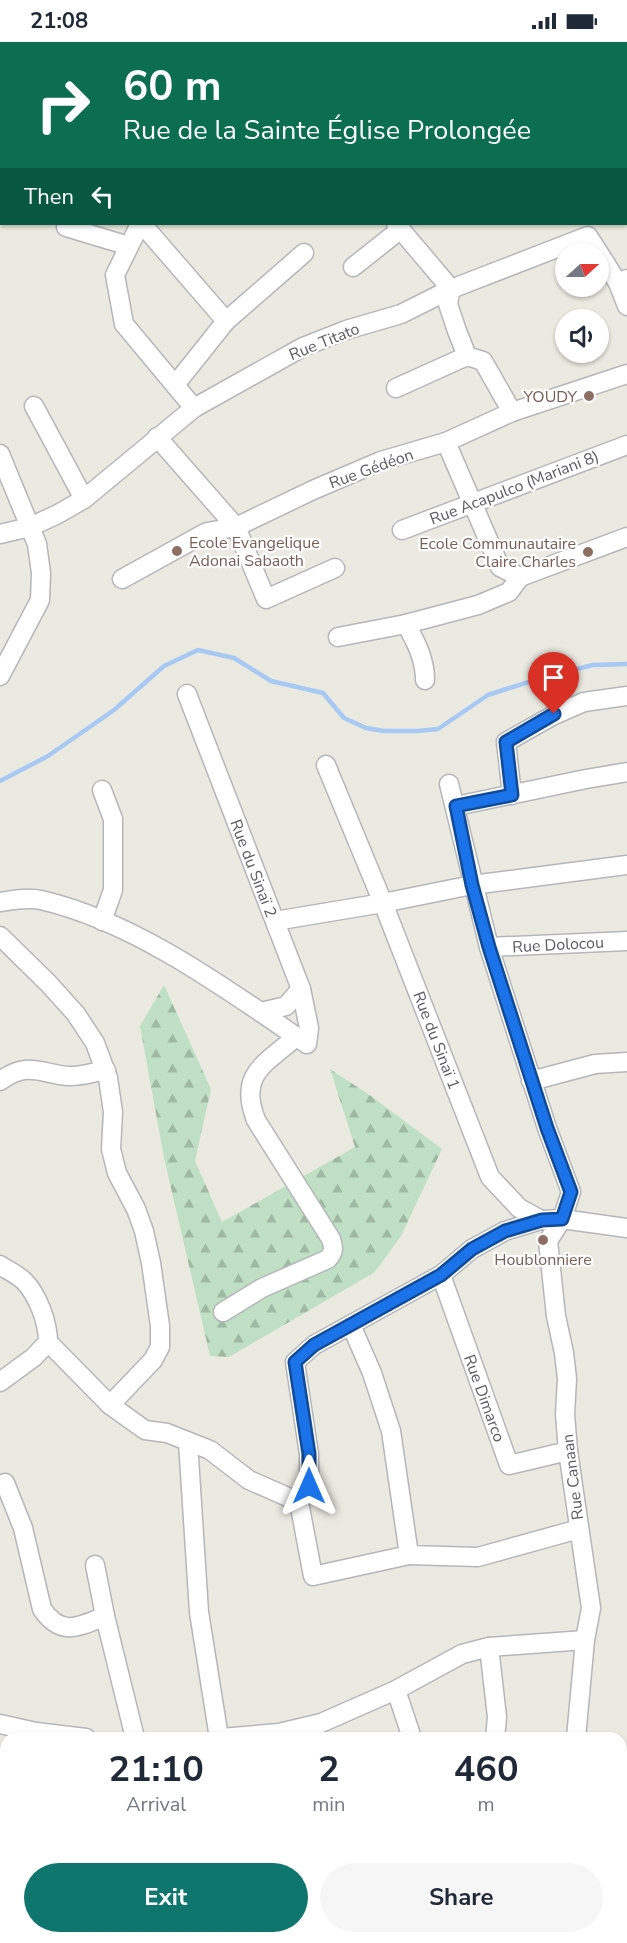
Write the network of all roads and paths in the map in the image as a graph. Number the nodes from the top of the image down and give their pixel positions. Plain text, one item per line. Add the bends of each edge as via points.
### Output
1 (67, 225) edge
2 (140, 225) edge
3 (142, 225) edge
4 (399, 226) edge
5 (583, 230) edge
6 (129, 246) junction
7 (304, 253) dead end
8 (353, 267) dead end
9 (622, 281) edge
10 (451, 289) junction
11 (627, 306) edge
12 (226, 321) junction
13 (467, 356) junction
14 (627, 374) edge
15 (175, 385) junction
16 (396, 388) dead end
17 (34, 406) dead end
18 (194, 408) junction
19 (512, 412) junction
20 (157, 437) junction
21 (446, 442) junction
22 (627, 445) edge
23 (0, 454) edge
24 (84, 499) junction
25 (472, 505) junction
26 (30, 527) junction
27 (236, 527) junction
28 (402, 530) dead end
29 (0, 534) edge
30 (627, 537) edge
31 (335, 568) dead end
32 (520, 577) junction
33 (122, 579) dead end
34 (406, 624) junction
35 (338, 637) dead end
36 (0, 676) edge
37 (425, 680) dead end
38 (186, 694) dead end
39 (627, 696) edge
40 (326, 765) dead end
41 (627, 772) edge
42 (450, 784) dead end
43 (102, 790) dead end
44 (512, 795) junction
45 (456, 806) junction
46 (627, 865) edge
47 (472, 885) junction
48 (0, 902) edge
49 (383, 903) junction
50 (102, 921) junction
51 (274, 921) junction
52 (0, 936) edge
53 (627, 941) edge
54 (489, 947) junction
55 (301, 989) junction
56 (261, 1012) junction
57 (302, 1041) junction
58 (627, 1062) edge
59 (106, 1070) junction
60 (0, 1081) edge
61 (531, 1081) junction
62 (562, 1219) junction
63 (542, 1220) junction
64 (627, 1228) edge
65 (0, 1264) edge
66 (441, 1275) junction
67 (223, 1312) dead end
68 (351, 1325) junction
69 (48, 1342) junction
70 (0, 1382) edge
71 (110, 1405) junction
72 (188, 1442) junction
73 (568, 1450) junction
74 (5, 1483) dead end
75 (299, 1502) junction
76 (579, 1529) junction
77 (409, 1555) junction
78 (95, 1565) dead end
79 (105, 1616) junction
80 (585, 1640) junction
81 (489, 1647) junction
82 (396, 1690) junction
83 (0, 1724) edge
84 (324, 1731) edge
85 (36, 1732) edge
86 (134, 1732) edge
87 (225, 1732) edge
88 (302, 1732) edge
89 (409, 1732) edge
90 (496, 1732) edge
91 (577, 1732) edge

1 - 6 street
2 - 6 street
3 - 12 street
4 - 8 street
4 - 10 street
5 - 9 street, Rue Titato
5 - 10 street, Rue Titato
6 - 15 street via 115,275 124,324
7 - 12 street
9 - 11 street, Rue Titato
10 - 13 street via 448,304
10 - 18 street, Rue Titato via 401,314 303,347
12 - 15 street
13 - 16 street
13 - 19 street via 483,362
14 - 19 street, Rue Gédéon
15 - 18 street
17 - 24 street
18 - 20 street, Rue Titato
19 - 21 street, Rue Gédéon
20 - 24 street, Rue Titato
20 - 27 street
21 - 25 street
21 - 27 street, Rue Gédéon via 381,461
22 - 25 street, Rue Acapulco (Mariani 8)
23 - 26 street
24 - 26 street, Rue Titato
25 - 28 street, Rue Acapulco (Mariani 8)
25 - 32 street via 500,567
26 - 29 street, Rue Titato
26 - 36 street via 41,573 40,600
27 - 31 street via 266,598
27 - 33 street, Rue Gédéon via 207,532
30 - 32 street
32 - 34 street via 509,592 478,605
34 - 35 street
34 - 37 street via 425,666
38 - 51 street, Rue du Sinaï 2
39 - 44 street via 584,702 554,714 506,742
40 - 49 street, Rue du Sinaï 1
41 - 44 street
42 - 45 street, Rue Canaan
43 - 50 street via 113,819 113,890
44 - 45 street
45 - 47 street, Rue Canaan
46 - 47 street
47 - 49 street
47 - 54 street, Rue Canaan
48 - 50 street via 39,900
49 - 51 street
49 - 63 street, Rue du Sinaï 1 via 490,1178 519,1208
50 - 56 street via 175,957
51 - 55 street, Rue du Sinaï 2
52 - 59 street via 76,1014 95,1043
53 - 54 street, Rue Dolocou
54 - 61 street, Rue Canaan
55 - 56 street via 286,1006
55 - 57 street, Rue du Sinaï 2 via 309,1028
56 - 57 street
57 - 67 street via 259,1069 251,1081 250,1105 331,1239 333,1254 262,1287
58 - 61 street via 595,1064
59 - 60 street via 70,1077 36,1069 14,1072
59 - 71 street via 113,1112 111,1149 117,1173 144,1232 160,1326 160,1347 153,1360
61 - 62 street, Rue Canaan via 571,1192
62 - 63 street
62 - 64 street
62 - 73 street, Rue Canaan via 548,1241 567,1379
63 - 66 street via 497,1235 472,1249
65 - 69 street via 24,1281 40,1308
66 - 68 street
66 - 73 street, Rue Dimarco via 509,1465
68 - 75 street via 314,1345 295,1362 309,1454 309,1486
68 - 77 street via 391,1431
69 - 70 street
69 - 71 street
71 - 72 street via 145,1430 167,1433
72 - 75 street via 210,1450 249,1480
72 - 87 street via 199,1612
73 - 76 street, Rue Canaan
74 - 79 street via 23,1528 42,1609 49,1620 64,1628 78,1628
75 - 77 street via 313,1576
76 - 77 street via 478,1557
76 - 80 street, Rue Canaan via 591,1608
78 - 79 street
79 - 86 street
80 - 81 street
80 - 91 street, Rue Canaan
81 - 82 street via 462,1654
81 - 90 street
82 - 84 street
82 - 89 street
83 - 85 street
84 - 88 street

